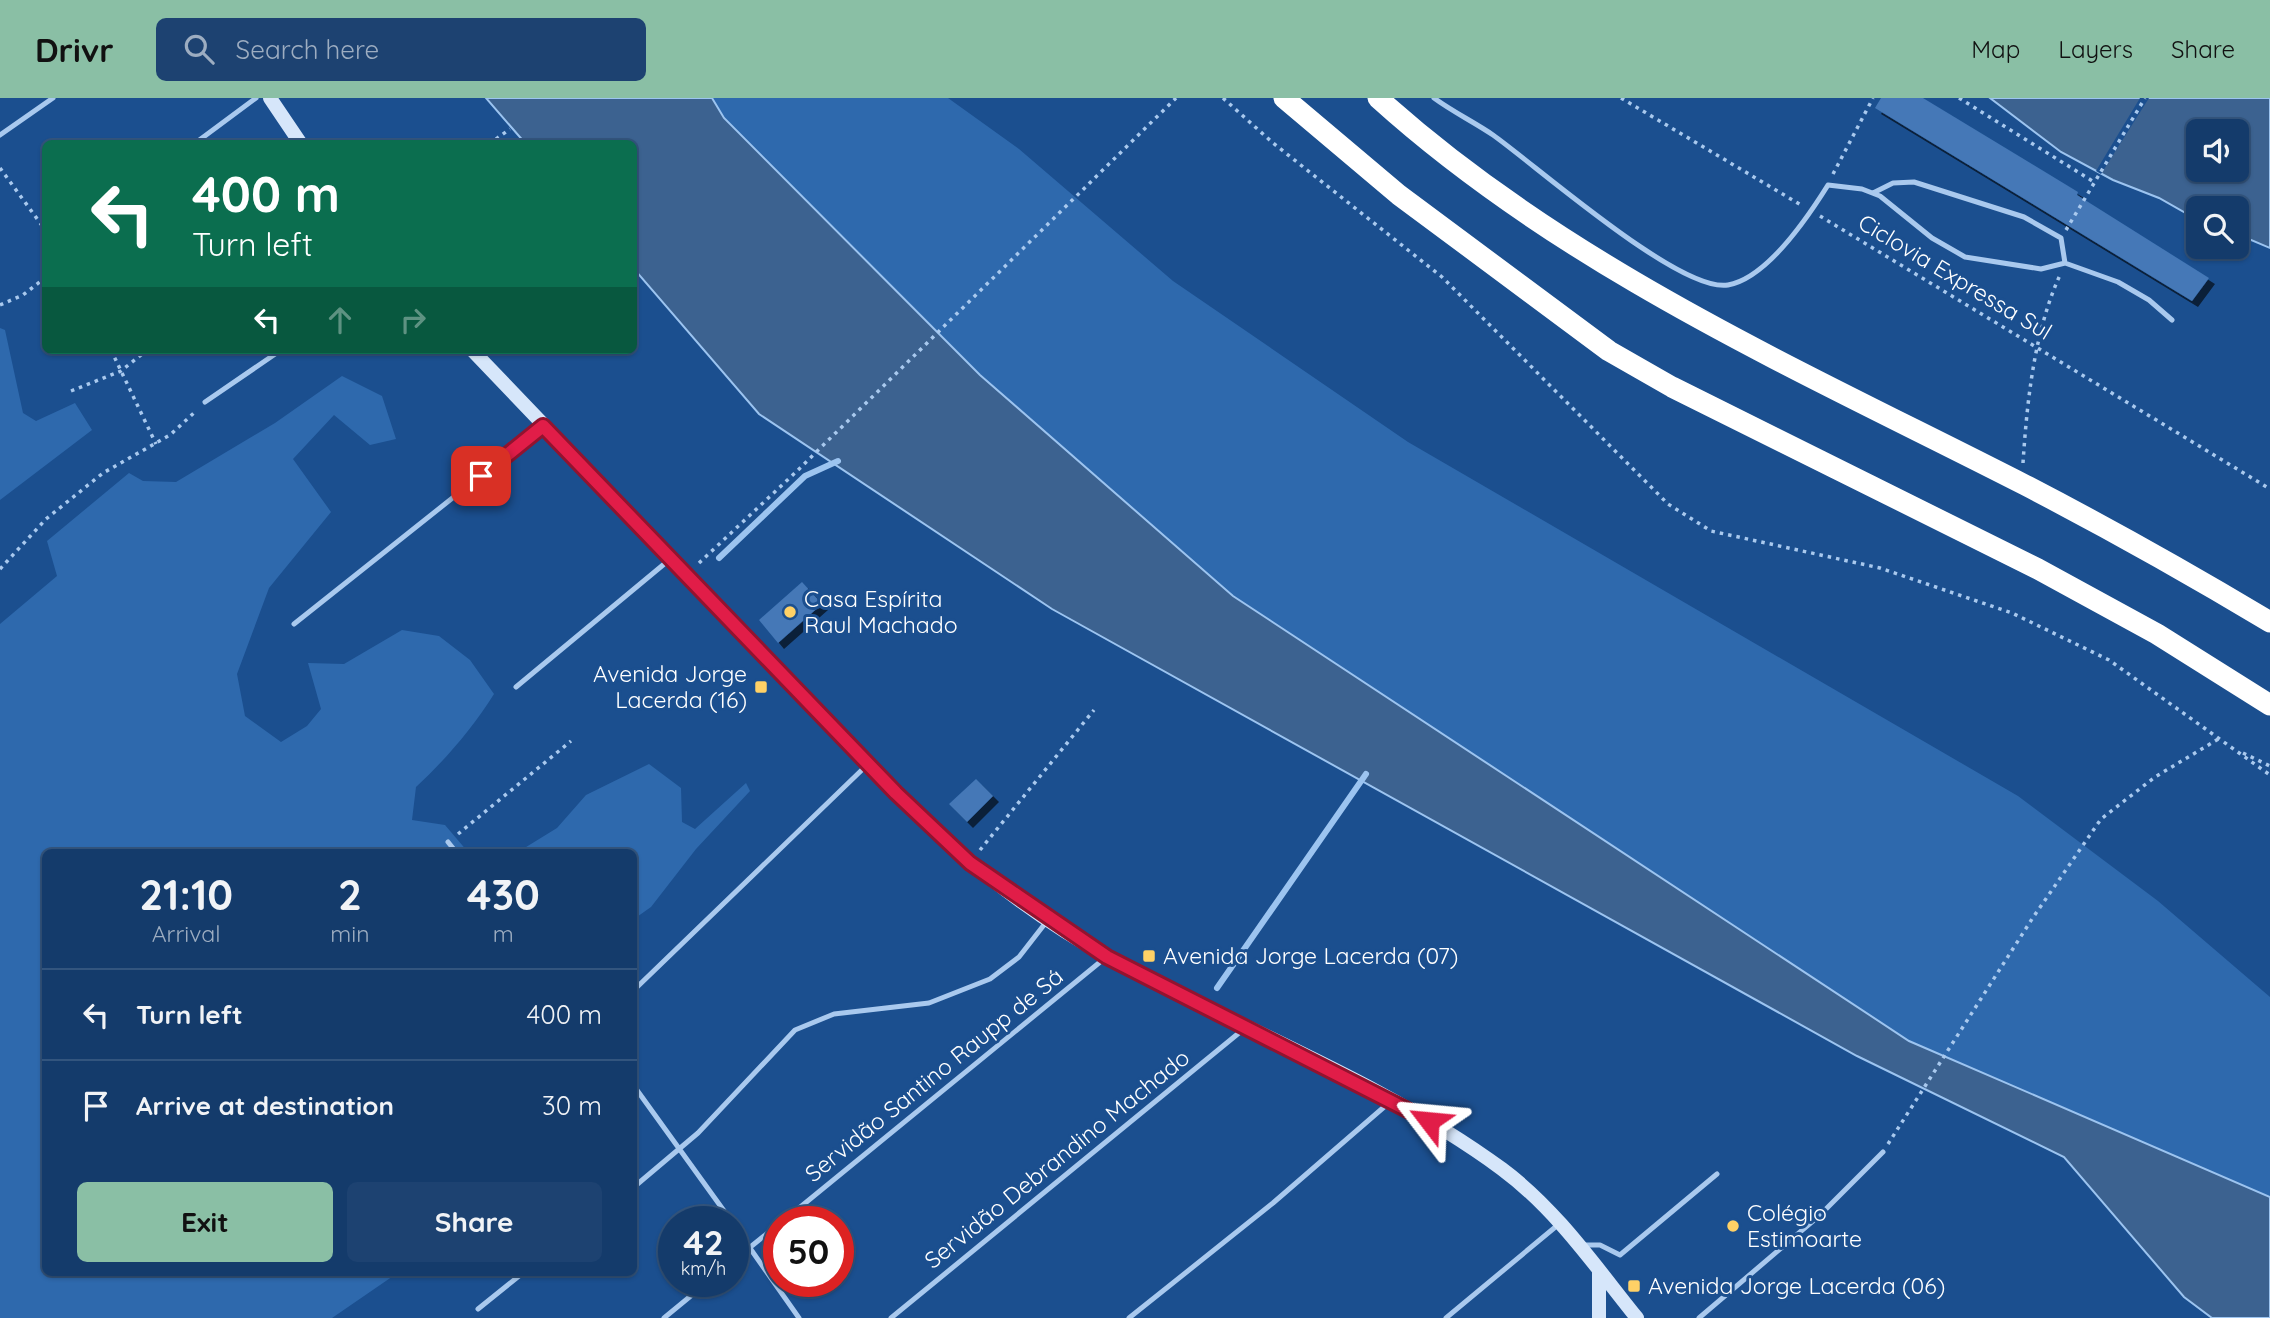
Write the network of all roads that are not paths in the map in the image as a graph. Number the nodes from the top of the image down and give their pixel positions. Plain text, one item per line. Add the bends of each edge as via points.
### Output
1 (53, 98) edge
2 (256, 98) edge
3 (270, 98) edge
4 (1284, 98) edge
5 (1378, 98) edge
6 (1434, 98) edge
7 (0, 135) edge
8 (199, 140) edge
9 (298, 140) edge
10 (1872, 193) junction
11 (2065, 263) junction
12 (2172, 320) dead end
13 (275, 354) edge
14 (476, 354) edge
15 (205, 402) road end
16 (543, 426) junction
17 (671, 558) junction
18 (2270, 622) edge
19 (294, 624) dead end
20 (516, 687) dead end
21 (2270, 705) edge
22 (868, 764) junction
23 (448, 842) road end
24 (454, 849) edge
25 (1049, 919) junction
26 (1107, 957) junction
27 (637, 987) edge
28 (1245, 1028) junction
29 (637, 1090) edge
30 (1391, 1100) junction
31 (680, 1150) junction
32 (1883, 1152) road end
33 (1717, 1174) dead end
34 (637, 1184) edge
35 (721, 1206) edge
36 (801, 1206) edge
37 (1560, 1223) junction
38 (763, 1237) edge
39 (1578, 1245) junction
40 (750, 1248) joint
41 (1599, 1271) junction
42 (519, 1276) edge
43 (690, 1297) edge
44 (478, 1309) dead end
45 (664, 1318) edge
46 (799, 1318) edge
47 (891, 1318) edge
48 (1129, 1318) edge
49 (1446, 1318) edge
50 (1599, 1318) edge
51 (1637, 1318) edge
52 (1699, 1318) edge

1 - 7 lane
2 - 8 lane
3 - 9 main road
4 - 21 highway via 1399,195 1609,351 1672,387 2038,569 2157,634
5 - 18 highway via 1531,218 1704,322 2026,486
6 - 10 lane via 1492,135 1656,258 1715,286 1731,284 1759,269 1812,211 1828,185
10 - 11 lane via 1965,257 2040,269
10 - 11 lane via 1893,183 1914,182 2024,216 2061,238
11 - 12 lane via 2125,285
13 - 15 lane
14 - 16 main road
16 - 17 main road
16 - 19 lane
17 - 20 lane
17 - 22 main road
22 - 25 main road via 970,863
22 - 27 lane
23 - 24 lane
25 - 26 main road
25 - 31 lane via 1019,957 990,979 929,1003 834,1014 795,1030
26 - 28 main road
26 - 36 lane, Servidão Santino Raupp de Sá
28 - 30 main road
28 - 47 lane, Servidão Debrandino Machado
29 - 31 lane
30 - 37 main road via 1467,1144
30 - 48 lane via 1290,1189
31 - 34 lane
31 - 35 lane
32 - 52 lane via 1820,1215
33 - 39 lane via 1619,1255 1600,1245
37 - 39 main road
37 - 49 lane
38 - 40 lane, Servidão Santino Raupp de Sá
39 - 41 main road
40 - 46 lane
41 - 50 main road
41 - 51 main road
42 - 44 lane
43 - 45 lane

